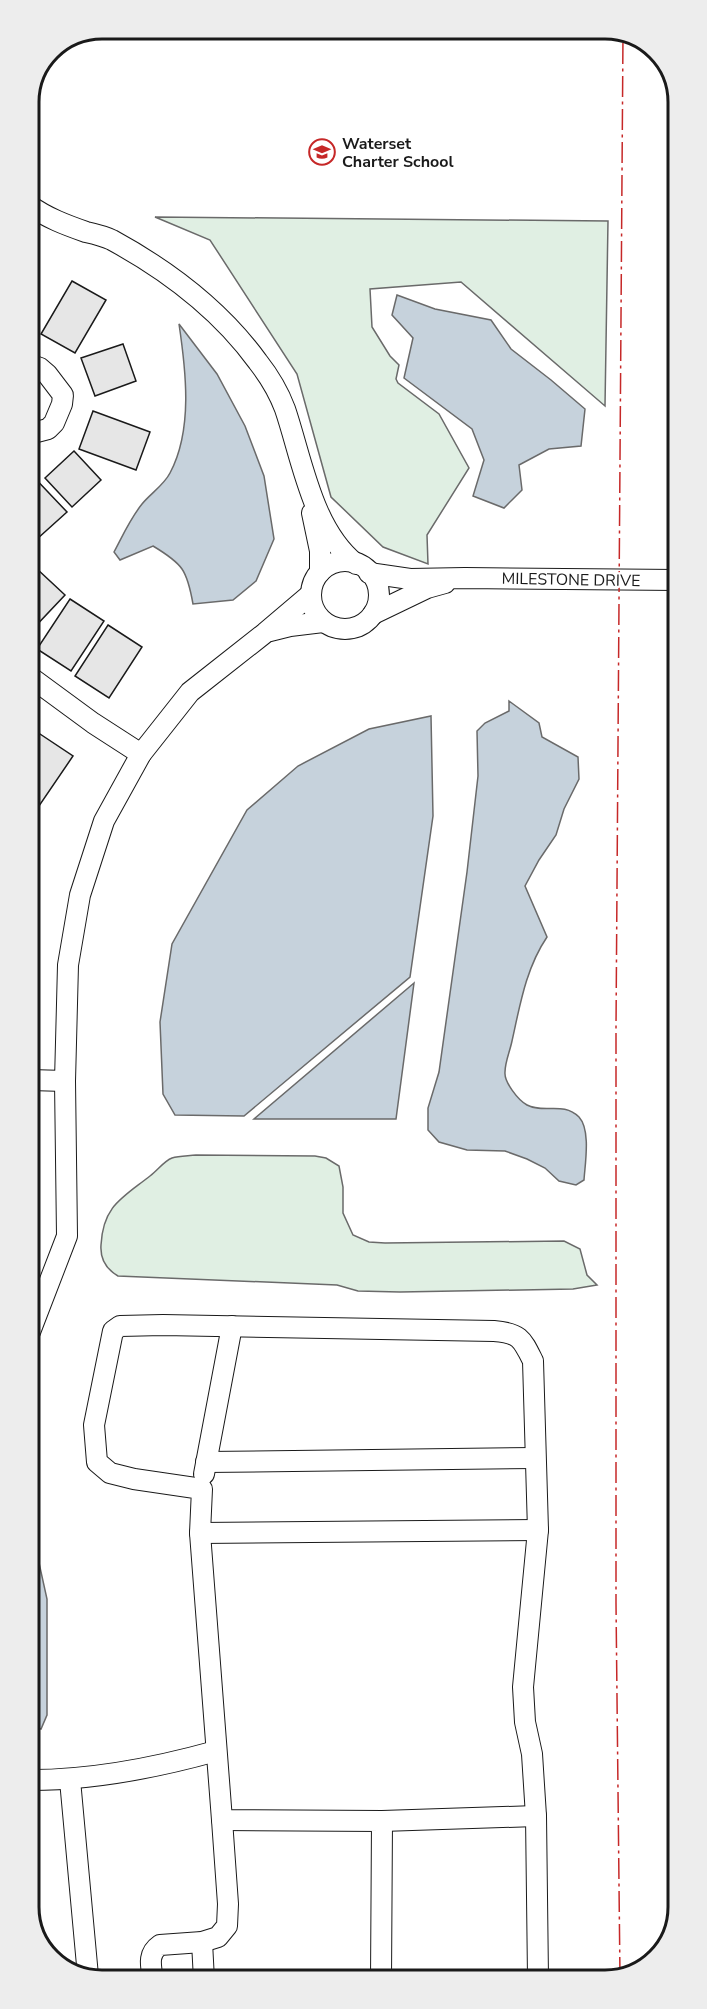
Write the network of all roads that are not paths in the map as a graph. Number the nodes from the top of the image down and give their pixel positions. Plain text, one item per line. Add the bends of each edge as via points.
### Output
1 (39, 212) edge
2 (39, 368) edge
3 (39, 431) edge
4 (306, 481) junction
5 (363, 568) junction
6 (320, 572) junction
7 (465, 578) junction
8 (668, 580) edge
9 (311, 594) junction
10 (373, 614) junction
11 (323, 622) junction
12 (265, 633) junction
13 (39, 683) edge
14 (141, 754) junction
15 (39, 1080) edge
16 (65, 1081) junction
17 (39, 1309) edge
18 (232, 1326) junction
19 (535, 1458) junction
20 (206, 1462) junction
21 (202, 1489) junction
22 (538, 1530) junction
23 (200, 1533) junction
24 (216, 1751) junction
25 (39, 1780) edge
26 (70, 1780) junction
27 (537, 1816) junction
28 (222, 1820) junction
29 (382, 1821) junction
30 (202, 1942) junction
31 (86, 1968) edge
32 (152, 1970) edge
33 (203, 1970) edge
34 (381, 1970) edge
35 (538, 1970) edge

1 - 4 street via 110,239 166,274 220,318 259,362 279,395
2 - 3 street via 63,395 54,423
4 - 5 street via 336,544
4 - 6 street via 320,551
5 - 6 street, MILESTONE DRIVE via 346,562
5 - 7 street, MILESTONE DRIVE via 410,579
5 - 10 street via 378,588
6 - 9 street
7 - 8 street, MILESTONE DRIVE
7 - 10 street, MILESTONE DRIVE via 428,588
9 - 11 street via 316,614
9 - 12 street
10 - 11 street, MILESTONE DRIVE via 365,622 344,629
11 - 12 street, MILESTONE DRIVE
12 - 14 street via 190,692
13 - 14 street
14 - 16 street via 104,821 80,896 68,965
15 - 16 street
16 - 17 street via 67,1236
18 - 19 street via 495,1331 518,1336 533,1361
18 - 20 street
18 - 21 street via 129,1325 112,1331 96,1415 97,1462 110,1473
19 - 20 street
19 - 22 street
20 - 21 street
21 - 23 street
22 - 23 street
22 - 27 street via 524,1687
23 - 24 street
24 - 26 street via 141,1769
24 - 28 street
25 - 26 street
26 - 31 street
27 - 29 street
27 - 35 street
28 - 29 street
28 - 30 street via 227,1926 218,1937
29 - 34 street
30 - 32 street via 160,1945 151,1955
30 - 33 street

